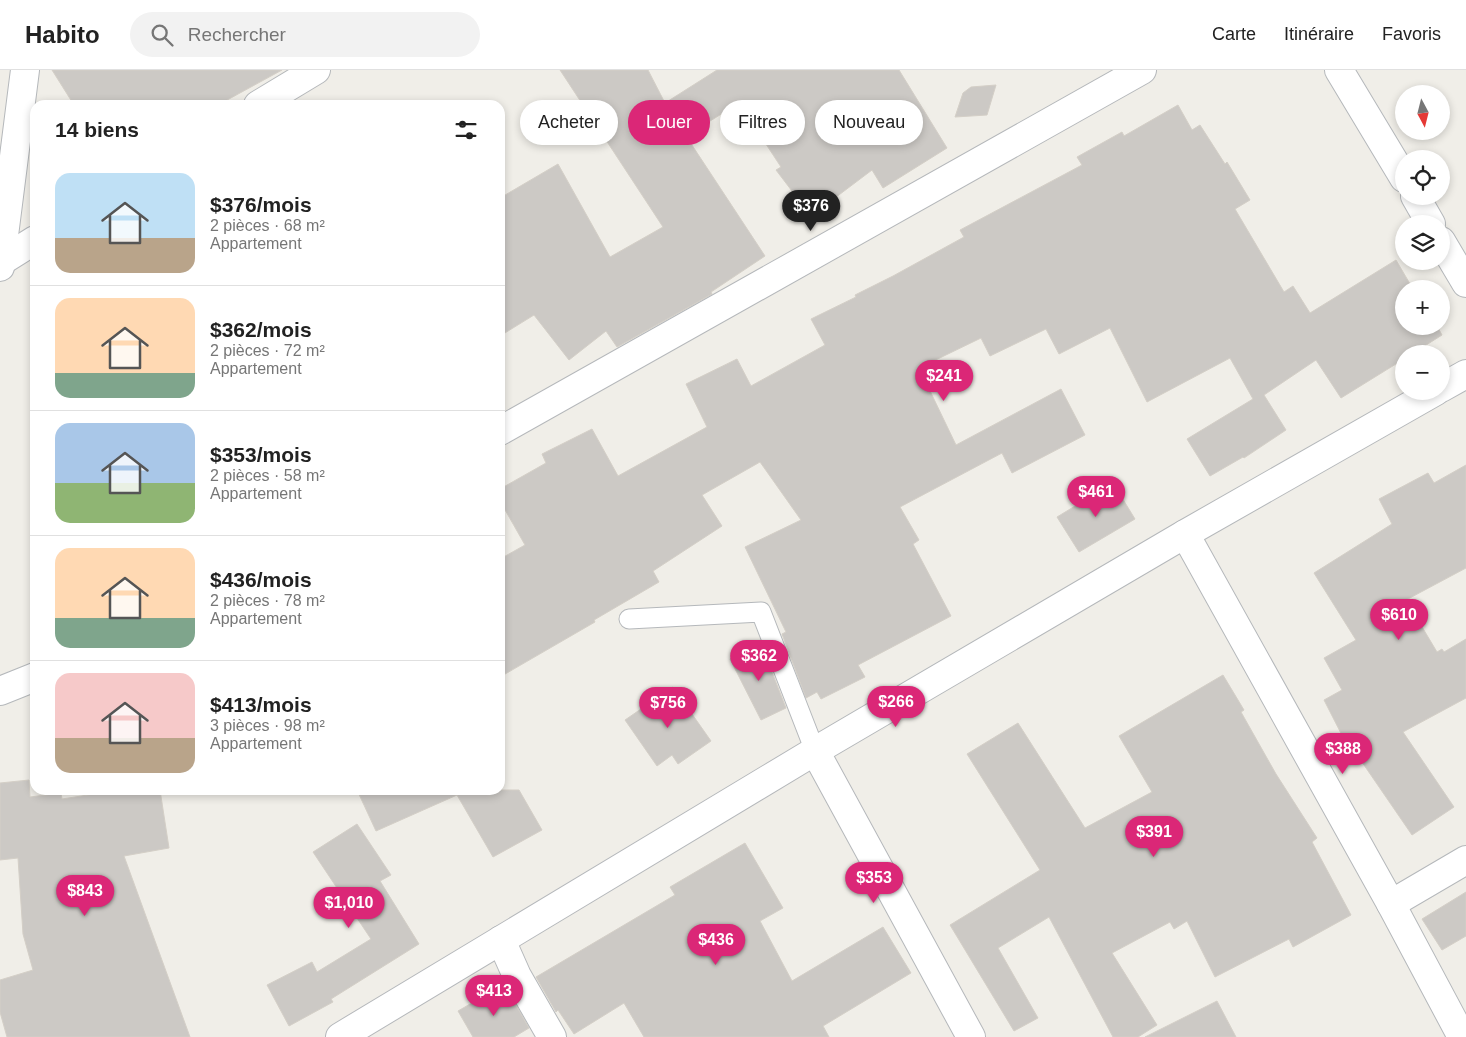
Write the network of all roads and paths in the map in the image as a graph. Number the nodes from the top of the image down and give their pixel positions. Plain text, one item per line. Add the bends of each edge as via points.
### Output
1 (25, 70) edge
2 (316, 70) edge
3 (1142, 70) edge
4 (1340, 70) edge
5 (266, 100) edge
6 (1395, 163) edge
7 (30, 243) edge
8 (1450, 256) edge
9 (0, 262) edge
10 (0, 267) edge
11 (1466, 283) edge
12 (1466, 374) edge
13 (1450, 383) edge
14 (1420, 400) edge
15 (505, 428) edge
16 (1185, 534) junction
17 (629, 619) dead end
18 (30, 679) edge
19 (0, 691) edge
20 (815, 752) junction
21 (1466, 860) edge
22 (1391, 904) junction
23 (501, 940) junction
24 (340, 1037) edge
25 (552, 1037) edge
26 (972, 1037) edge
27 (1462, 1037) edge

1 - 9 street
2 - 5 street
3 - 15 street
4 - 6 street
7 - 9 street
8 - 11 street
9 - 10 street
12 - 13 street
14 - 16 street
16 - 20 street
16 - 22 street
17 - 20 lane via 761,612
18 - 19 street
20 - 23 street
20 - 26 street
21 - 22 street
22 - 27 street
23 - 24 street
23 - 25 street via 517,976

